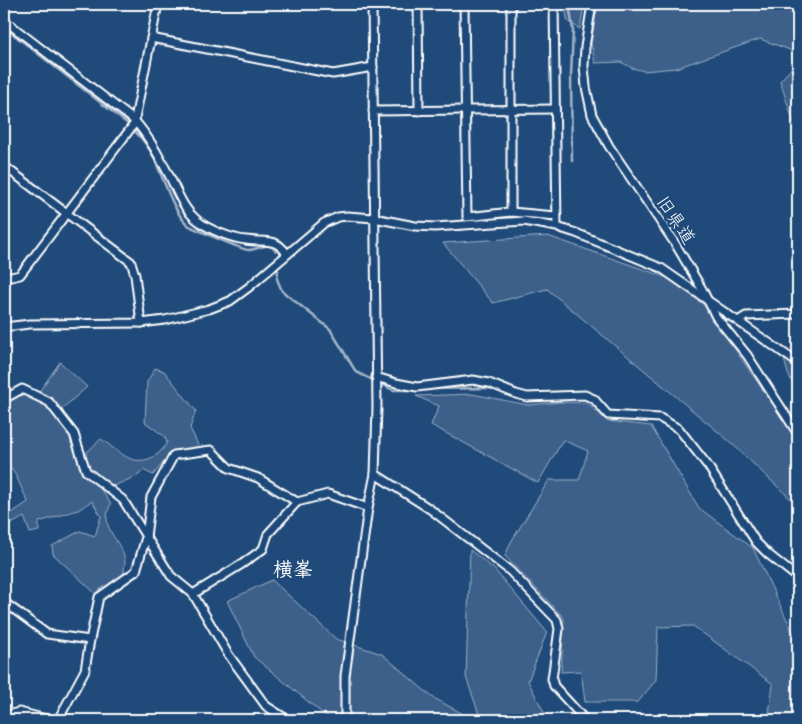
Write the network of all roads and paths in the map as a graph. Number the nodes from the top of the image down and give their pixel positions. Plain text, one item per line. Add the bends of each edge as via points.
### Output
1 (158, 4) edge
2 (372, 4) edge
3 (418, 4) edge
4 (464, 4) edge
5 (511, 4) edge
6 (554, 4) edge
7 (592, 4) edge
8 (4, 20) edge
9 (151, 38) junction
10 (373, 67) junction
11 (511, 109) junction
12 (555, 109) junction
13 (466, 110) junction
14 (373, 111) junction
15 (419, 111) junction
16 (133, 125) junction
17 (4, 166) edge
18 (512, 212) junction
19 (66, 214) junction
20 (556, 216) junction
21 (374, 218) junction
22 (557, 228) junction
23 (287, 254) junction
24 (4, 276) edge
25 (708, 301) junction
26 (798, 314) edge
27 (738, 321) junction
28 (141, 323) junction
29 (4, 327) edge
30 (798, 363) edge
31 (376, 381) junction
32 (4, 399) edge
33 (798, 434) edge
34 (375, 474) junction
35 (297, 502) junction
36 (368, 508) junction
37 (146, 537) junction
38 (798, 578) edge
39 (193, 594) junction
40 (4, 602) edge
41 (90, 640) junction
42 (4, 716) edge
43 (50, 720) edge
44 (58, 720) edge
45 (288, 720) edge
46 (345, 720) edge
47 (585, 720) edge

1 - 9 street
2 - 10 street
3 - 15 street
4 - 13 street
5 - 11 street
6 - 12 street
7 - 25 street, 旧県道 via 584,66 592,115
8 - 16 street
9 - 10 street via 334,74
9 - 16 street
10 - 14 street
11 - 12 street
11 - 13 street
11 - 18 street
12 - 20 street
13 - 15 street
13 - 18 street via 467,217
14 - 15 street
14 - 21 street
16 - 19 street
16 - 23 street via 146,133 185,207 197,220 245,240 275,242
17 - 19 street
18 - 20 street
19 - 24 street via 20,275
19 - 28 street via 131,262
20 - 22 street
21 - 22 street via 425,227 524,221
21 - 23 street via 347,216 331,220
21 - 31 street
22 - 25 street via 660,268
23 - 28 street via 230,301 210,309
25 - 27 street
25 - 33 street, 旧県道 via 716,318 747,355
26 - 27 street via 746,316
27 - 30 street
28 - 29 street
31 - 34 street
31 - 38 street via 417,387 473,380 528,397 585,396 594,399 608,415 660,418 679,428 688,439 756,542
32 - 37 street via 22,389 49,402 74,434 86,471 123,500
34 - 36 street
34 - 47 street via 430,509 510,570 557,620 559,629 552,679 554,686
35 - 36 street via 328,494
35 - 37 street via 258,478 229,468 211,450 174,455 151,497
35 - 39 street via 268,534 262,549
36 - 46 street via 345,676
37 - 39 street via 172,576
37 - 41 street via 136,571 99,597
39 - 45 street via 228,654 266,706
40 - 41 street via 47,634
41 - 44 street via 85,670
42 - 43 street via 19,712

